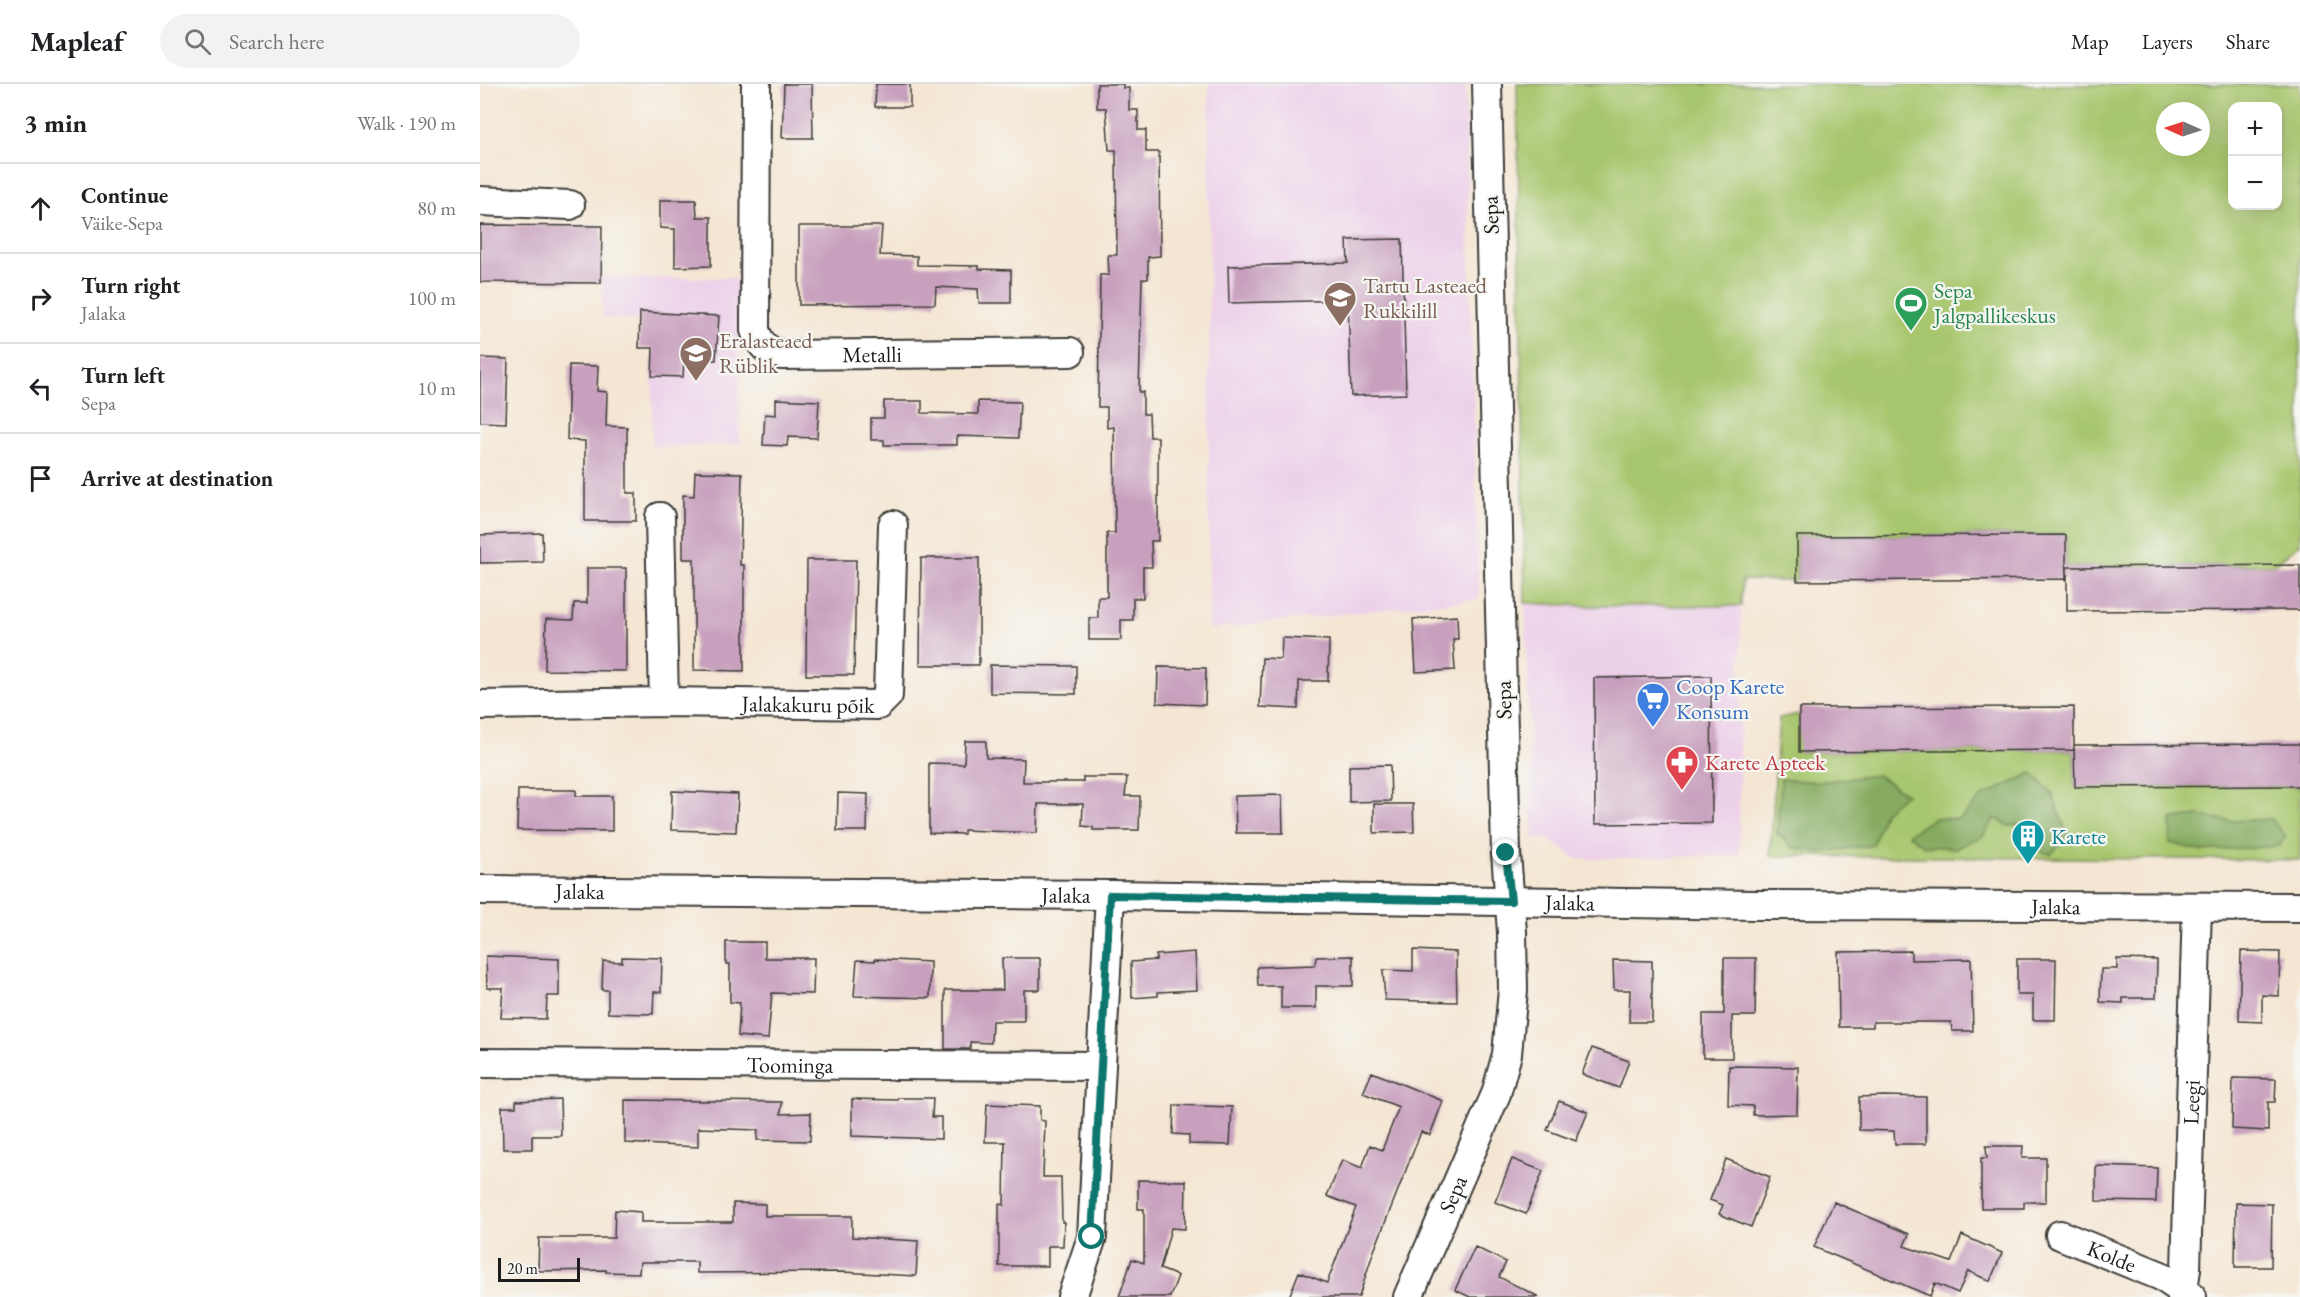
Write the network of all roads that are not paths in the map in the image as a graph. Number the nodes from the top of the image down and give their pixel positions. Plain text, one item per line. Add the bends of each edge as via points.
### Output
1 (756, 84) edge
2 (1487, 84) edge
3 (480, 201) edge
4 (570, 205) dead end
5 (1070, 352) dead end
6 (660, 518) dead end
7 (893, 525) dead end
8 (664, 702) junction
9 (480, 705) edge
10 (480, 890) edge
11 (1110, 895) junction
12 (1511, 901) junction
13 (2300, 907) edge
14 (2197, 908) junction
15 (480, 1064) edge
16 (1101, 1066) junction
17 (2060, 1235) dead end
18 (2186, 1295) edge
19 (1072, 1297) edge
20 (1408, 1297) edge

1 - 5 street, Metalli via 755,330 759,344 781,355
2 - 12 street, Sepa via 1506,863
3 - 4 street
6 - 8 street
7 - 8 street, Jalakakuru põik via 888,695 878,705
8 - 9 street, Jalakakuru põik
10 - 11 street, Jalaka
11 - 12 street, Jalaka
11 - 16 street
12 - 14 street, Jalaka
12 - 20 street, Sepa via 1513,990 1507,1054 1496,1094
13 - 14 street, Jalaka
14 - 18 street, Leegi
15 - 16 street, Toominga
16 - 19 street via 1092,1237
17 - 18 street, Kolde via 2161,1276

